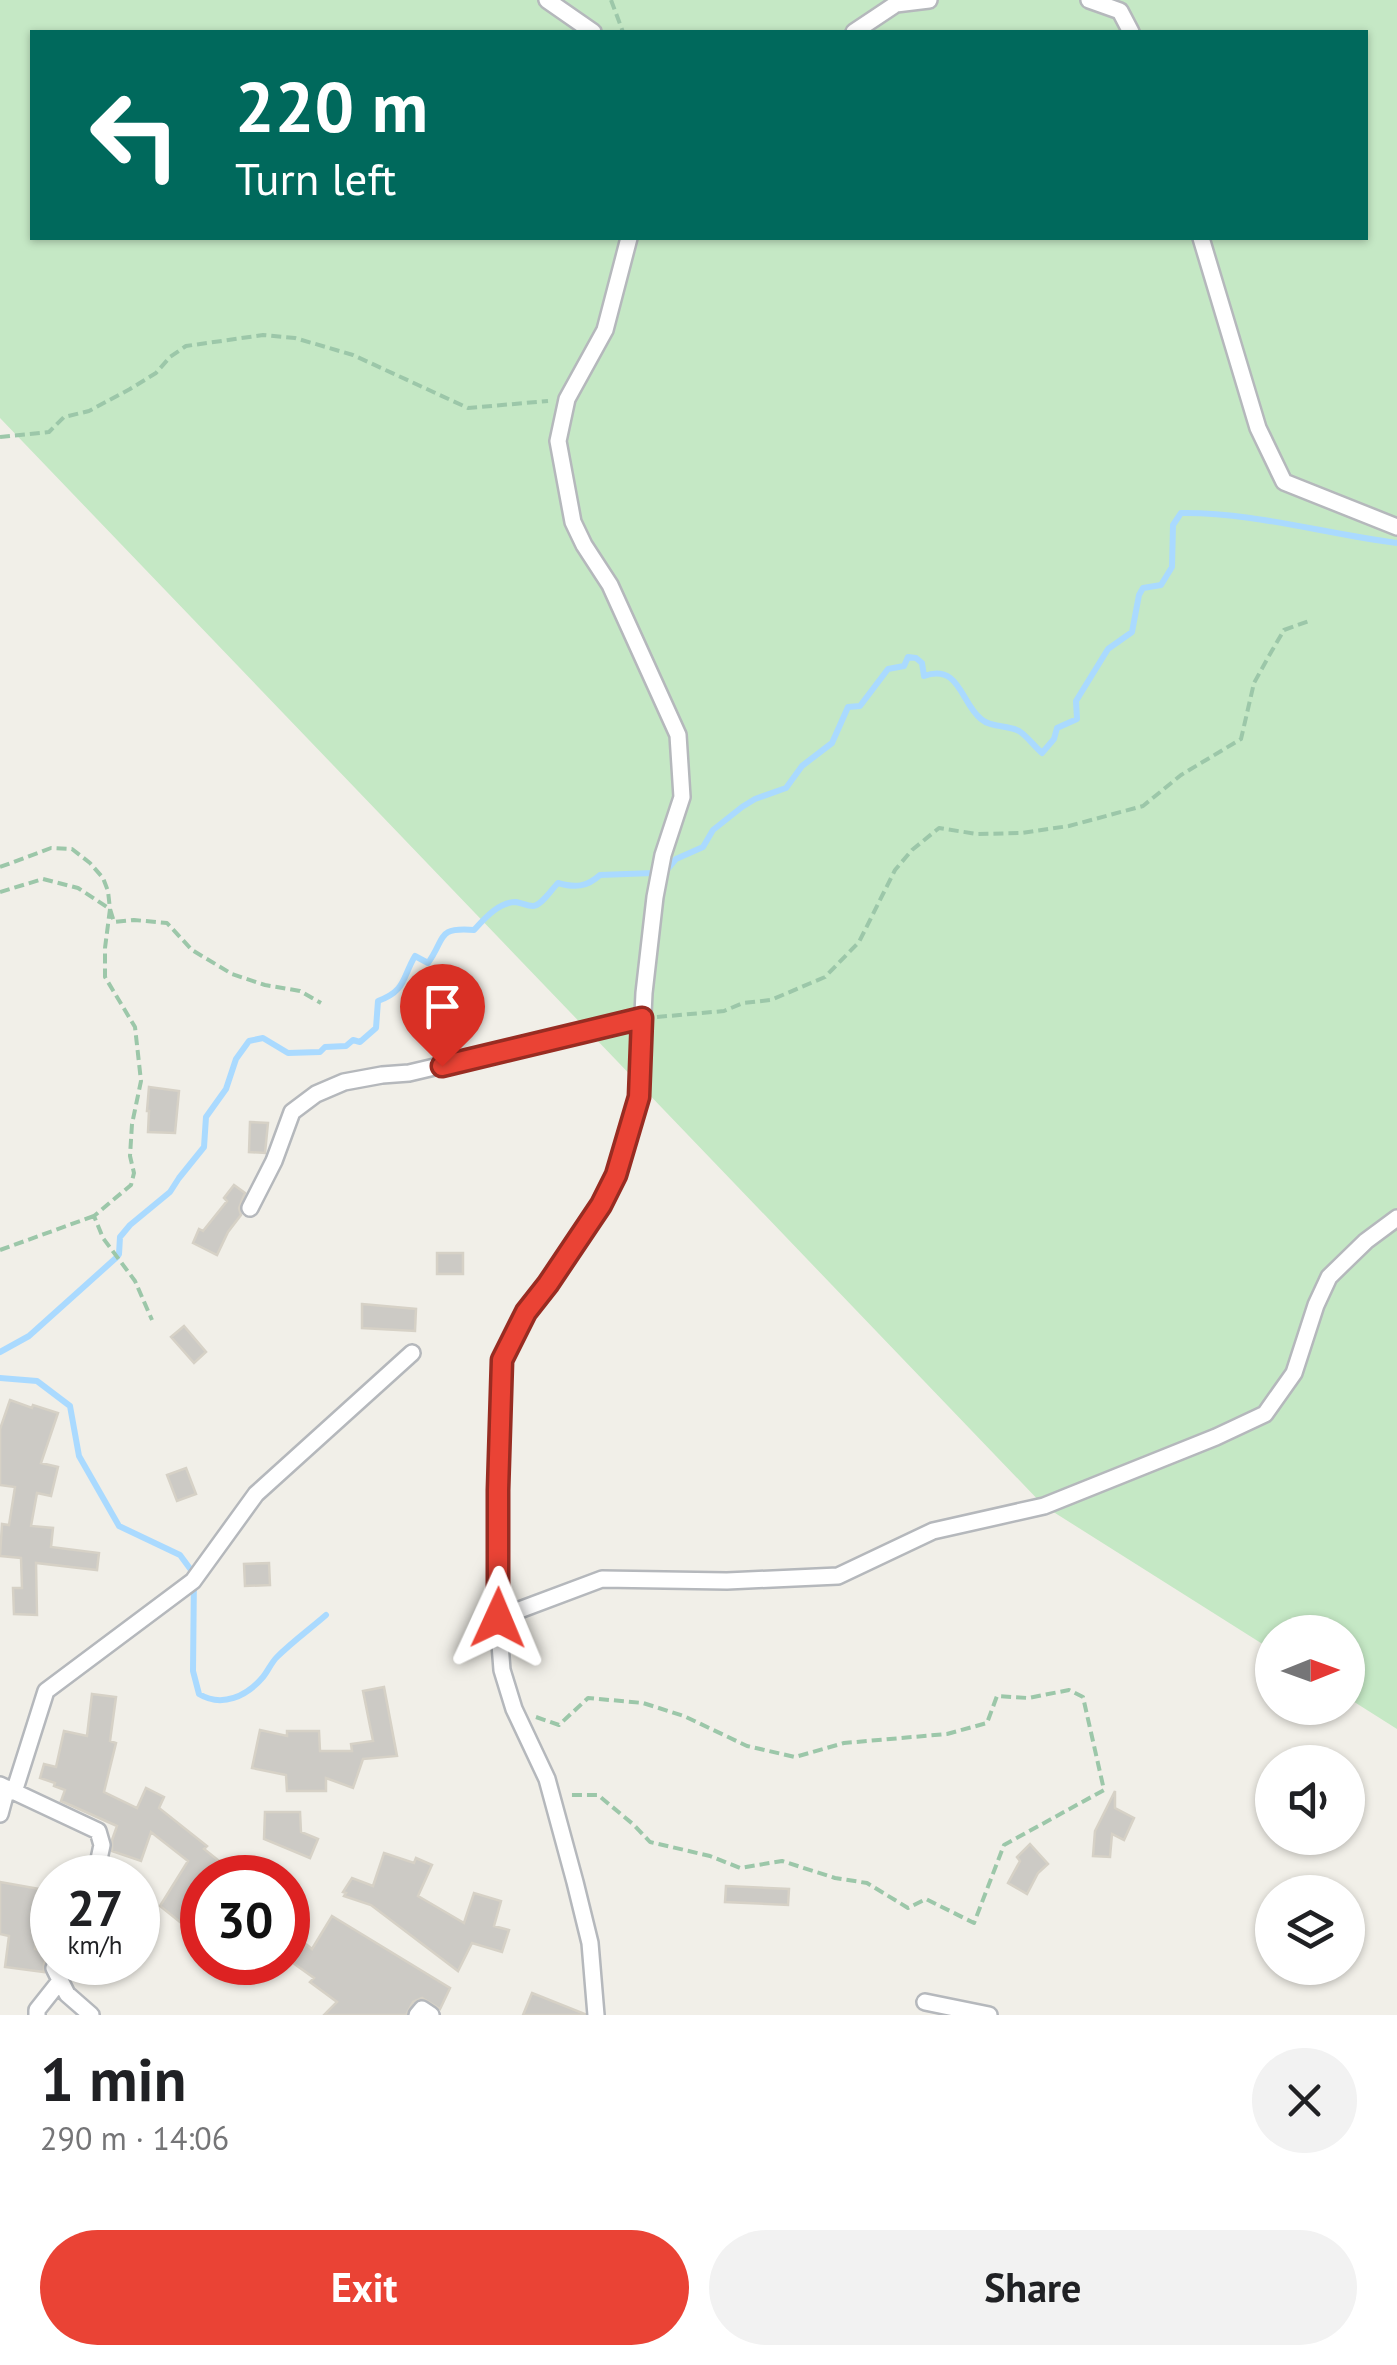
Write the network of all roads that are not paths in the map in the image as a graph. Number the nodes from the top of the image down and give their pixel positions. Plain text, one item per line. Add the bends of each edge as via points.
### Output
1 (547, 0) edge
2 (929, 0) edge
3 (1089, 0) edge
4 (589, 30) edge
5 (857, 30) edge
6 (1130, 30) edge
7 (628, 240) edge
8 (1202, 240) edge
9 (1397, 527) edge
10 (642, 1018) junction
11 (250, 1208) dead end
12 (1397, 1218) edge
13 (412, 1353) dead end
14 (498, 1618) junction
15 (7, 1788) edge
16 (0, 1814) edge
17 (100, 1855) edge
18 (57, 1985) edge
19 (62, 1985) edge
20 (925, 2002) dead end
21 (36, 2015) edge
22 (91, 2015) edge
23 (417, 2015) edge
24 (431, 2015) edge
25 (596, 2015) edge
26 (989, 2015) edge

1 - 4 street
2 - 5 street via 896,4
3 - 6 street via 1120,11
7 - 10 street via 605,330 568,399 558,440 573,522 610,585 678,735 682,797 654,896
8 - 9 street via 1258,428 1284,482
10 - 11 street via 408,1074 344,1082 316,1094 292,1112
10 - 14 street via 639,1097 616,1175 502,1360
12 - 14 street via 1329,1277 1294,1373 1265,1414 1216,1437 1044,1506 934,1531 838,1576 602,1579
13 - 15 street via 256,1494 193,1580 46,1691
14 - 25 street via 502,1670 547,1779 590,1943
15 - 16 street
15 - 17 street via 98,1831
18 - 21 street
19 - 22 street
20 - 26 street
23 - 24 street via 422,2009

